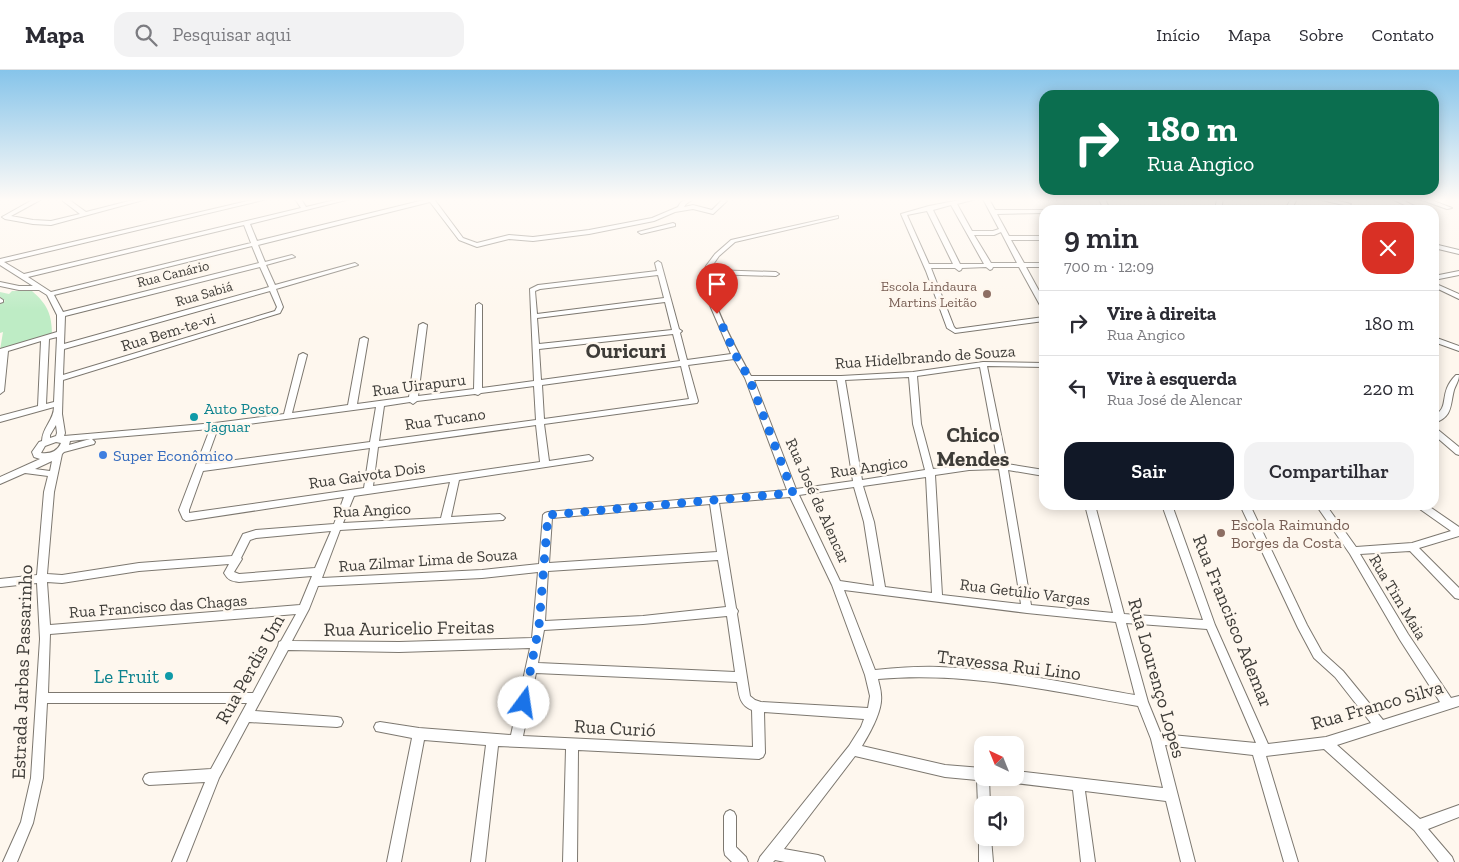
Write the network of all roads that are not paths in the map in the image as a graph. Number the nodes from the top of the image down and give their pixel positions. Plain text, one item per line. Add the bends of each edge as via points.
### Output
1 (109, 236) edge
2 (195, 236) edge
3 (251, 236) edge
4 (282, 236) edge
5 (459, 236) edge
6 (559, 236) edge
7 (643, 236) edge
8 (755, 236) edge
9 (913, 236) edge
10 (943, 236) edge
11 (971, 236) edge
12 (1006, 238) joint
13 (1039, 238) edge
14 (646, 239) dead end
15 (253, 243) junction
16 (1439, 247) edge
17 (1459, 252) edge
18 (292, 257) dead end
19 (0, 262) edge
20 (658, 263) dead end
21 (261, 264) junction
22 (355, 265) dead end
23 (1039, 265) edge
24 (988, 266) junction
25 (1022, 266) junction
26 (958, 267) junction
27 (928, 268) junction
28 (707, 272) junction
29 (1459, 273) edge
30 (661, 274) junction
31 (776, 274) dead end
32 (1439, 277) edge
33 (28, 278) junction
34 (2, 284) edge
35 (1439, 287) edge
36 (43, 288) junction
37 (272, 288) junction
38 (50, 294) junction
39 (1039, 294) edge
40 (1459, 297) edge
41 (667, 300) junction
42 (479, 304) dead end
43 (61, 316) junction
44 (535, 316) junction
45 (1039, 320) edge
46 (423, 325) dead end
47 (952, 330) joint
48 (678, 331) junction
49 (61, 333) junction
50 (44, 338) junction
51 (364, 339) dead end
52 (1439, 341) edge
53 (61, 347) junction
54 (536, 347) junction
55 (1458, 347) edge
56 (2, 351) edge
57 (303, 355) dead end
58 (736, 356) junction
59 (685, 364) junction
60 (983, 364) junction
61 (1039, 365) edge
62 (913, 374) junction
63 (1459, 377) edge
64 (749, 378) junction
65 (840, 378) junction
66 (59, 379) junction
67 (538, 384) junction
68 (0, 391) edge
69 (478, 392) junction
70 (413, 401) junction
71 (59, 403) junction
72 (380, 405) junction
73 (42, 407) junction
74 (352, 408) junction
75 (58, 414) junction
76 (287, 417) junction
77 (1439, 418) edge
78 (0, 419) edge
79 (540, 421) junction
80 (215, 426) junction
81 (1439, 435) edge
82 (106, 437) junction
83 (60, 439) junction
84 (46, 442) junction
85 (374, 444) junction
86 (1457, 448) edge
87 (59, 453) junction
88 (40, 458) junction
89 (589, 458) dead end
90 (545, 465) junction
91 (1003, 466) junction
92 (201, 468) junction
93 (1039, 471) edge
94 (930, 473) junction
95 (16, 474) junction
96 (49, 476) junction
97 (455, 478) junction
98 (0, 481) edge
99 (858, 484) junction
100 (368, 489) junction
101 (351, 492) junction
102 (793, 493) junction
103 (714, 501) junction
104 (1091, 510) edge
105 (1169, 510) edge
106 (1247, 510) edge
107 (1324, 510) edge
108 (1427, 510) edge
109 (500, 518) dead end
110 (445, 521) junction
111 (335, 527) junction
112 (1459, 532) edge
113 (1412, 547) junction
114 (1353, 551) junction
115 (722, 556) junction
116 (237, 559) junction
117 (544, 567) junction
118 (317, 577) junction
119 (42, 578) junction
120 (0, 583) edge
121 (837, 584) junction
122 (880, 590) junction
123 (1459, 596) edge
124 (937, 597) junction
125 (304, 609) junction
126 (1027, 609) junction
127 (733, 611) junction
128 (1120, 619) junction
129 (1210, 625) junction
130 (539, 626) junction
131 (45, 630) junction
132 (535, 642) junction
133 (283, 646) junction
134 (412, 646) joint
135 (532, 668) junction
136 (870, 675) junction
137 (742, 678) junction
138 (42, 698) junction
139 (254, 698) junction
140 (1142, 702) junction
141 (1454, 703) edge
142 (758, 706) junction
143 (872, 714) junction
144 (245, 716) junction
145 (337, 722) dead end
146 (1380, 725) junction
147 (380, 727) dead end
148 (419, 734) junction
149 (1157, 739) junction
150 (493, 740) junction
151 (516, 741) junction
152 (1326, 743) junction
153 (572, 744) junction
154 (853, 750) junction
155 (1262, 750) junction
156 (214, 775) junction
157 (974, 775) edge
158 (1024, 778) edge
159 (149, 779) dead end
160 (1078, 784) junction
161 (1172, 795) junction
162 (1459, 811) edge
163 (730, 816) dead end
164 (1418, 826) junction
165 (985, 846) edge
166 (769, 857) edge
167 (10, 862) edge
168 (179, 862) edge
169 (394, 862) edge
170 (478, 862) edge
171 (570, 862) edge
172 (741, 862) edge
173 (818, 862) edge
174 (986, 862) edge
175 (1088, 862) edge
176 (1188, 862) edge
177 (1290, 862) edge
178 (1447, 862) edge

1 - 19 street
2 - 33 street
3 - 15 street
4 - 15 street
5 - 6 street via 474,244 509,237 530,240
7 - 14 street
8 - 28 street via 733,241 716,255
9 - 27 street
10 - 26 street
11 - 24 street
12 - 13 street
12 - 25 street
15 - 21 street
15 - 38 street
16 - 17 street
18 - 21 street, Rua Canário
19 - 33 street
20 - 30 street
21 - 37 street
21 - 43 street, Rua Canário
22 - 37 street, Rua Sabiá
23 - 25 street
24 - 25 street
24 - 26 street
25 - 39 street
26 - 27 street
27 - 47 street
28 - 31 street
28 - 58 street, Rua José de Alencar via 709,296
29 - 32 street
30 - 41 street
30 - 44 street via 533,288
33 - 34 street
33 - 36 street
34 - 36 street
35 - 40 street
36 - 38 street
37 - 53 street, Rua Sabiá
37 - 66 street, Rua Bem-te-vi via 280,307 278,312 264,318
38 - 43 street
41 - 44 street
41 - 48 street
42 - 69 street
43 - 49 street
44 - 54 street
45 - 47 street
46 - 70 street
48 - 54 street
48 - 59 street
49 - 50 street
49 - 53 street
50 - 56 street
50 - 73 street
51 - 74 street
52 - 55 street
53 - 66 street
54 - 67 street
56 - 68 street
57 - 76 street
58 - 59 street, Rua Uirapuru
58 - 64 street, Rua José de Alencar
59 - 67 street, Rua Uirapuru
59 - 79 street, Rua Tucano via 694,401
60 - 61 street, Rua Hidelbrando de Souza
60 - 62 street, Rua Hidelbrando de Souza
60 - 91 street
62 - 65 street, Rua Hidelbrando de Souza
62 - 94 street via 917,424
63 - 77 street via 1450,392 1450,407 1446,415
64 - 65 street, Rua Hidelbrando de Souza
64 - 102 street, Rua José de Alencar
65 - 99 street
66 - 71 street
67 - 69 street, Rua Uirapuru
67 - 79 street
69 - 70 street, Rua Uirapuru
70 - 72 street, Rua Uirapuru
71 - 73 street
71 - 75 street
72 - 74 street, Rua Uirapuru
72 - 85 street
73 - 78 street
74 - 76 street, Rua Uirapuru
75 - 83 street
75 - 84 street via 46,435
76 - 80 street, Rua Uirapuru
79 - 85 street, Rua Tucano
79 - 90 street
80 - 82 street, Rua Uirapuru
80 - 92 street
81 - 86 street
82 - 83 street, Rua Uirapuru
82 - 87 street, Rua Uirapuru
83 - 84 street, Rua Uirapuru
83 - 87 street, Estrada Jarbas Passarinho via 66,442
84 - 88 street via 37,449
85 - 92 street, Rua Tucano
85 - 100 street
87 - 88 street, Rua Uirapuru
87 - 96 street, Estrada Jarbas Passarinho
88 - 95 street
88 - 96 street
89 - 90 street, Rua Gaivota Dois
90 - 97 street, Rua Gaivota Dois
91 - 93 street, Rua Angico
91 - 94 street, Rua Angico
91 - 126 street
92 - 101 street, Rua Gaivota Dois via 184,510 186,517
94 - 99 street, Rua Angico
94 - 124 street
95 - 96 street via 36,470
95 - 98 street
96 - 119 street, Estrada Jarbas Passarinho
97 - 100 street, Rua Gaivota Dois
97 - 110 street
99 - 102 street, Rua Angico
99 - 122 street
100 - 101 street, Rua Gaivota Dois
101 - 111 street, Rua Perdis Um
102 - 103 street, Rua Angico
102 - 121 street, Rua José de Alencar
103 - 115 street
103 - 117 street, Rua Angico via 548,515
104 - 128 street, Rua Lourenço Lopes
105 - 129 street, Rua Francisco Ademar
106 - 146 street via 1302,628 1318,655 1339,674
107 - 114 street, Rua Tim Maia
108 - 112 street
109 - 110 street, Rua Angico
110 - 111 street, Rua Angico
111 - 116 street, Rua Angico via 246,537
111 - 118 street, Rua Perdis Um
112 - 113 street
113 - 114 street
113 - 123 street
114 - 141 street, Rua Tim Maia via 1404,636
115 - 117 street, Rua Zilmar Lima de Souza
115 - 127 street
116 - 118 street, Rua Zilmar Lima de Souza via 229,573 232,577
116 - 119 street via 139,567 62,579
117 - 118 street, Rua Zilmar Lima de Souza via 463,575
117 - 130 street
118 - 125 street, Rua Perdis Um
119 - 120 street
119 - 131 street, Estrada Jarbas Passarinho
121 - 122 street, Rua Getúlio Vargas
121 - 136 street, Rua José de Alencar
122 - 124 street, Rua Getúlio Vargas
124 - 126 street, Rua Getúlio Vargas
125 - 131 street, Rua Francisco das Chagas
125 - 133 street, Rua Perdis Um
126 - 128 street, Rua Getúlio Vargas
127 - 130 street
127 - 137 street
128 - 129 street, Rua Getúlio Vargas
128 - 140 street, Rua Lourenço Lopes
129 - 155 street, Rua Francisco Ademar
130 - 132 street
131 - 138 street, Estrada Jarbas Passarinho
132 - 134 street, Rua Auricelio Freitas
132 - 135 street
133 - 134 street, Rua Auricelio Freitas
133 - 139 street, Rua Perdis Um
135 - 137 street
135 - 151 street
136 - 140 street, Travessa Rui Lino via 898,671 955,673
136 - 143 street, Rua José de Alencar via 876,696
137 - 142 street via 746,698
138 - 139 street
138 - 167 street, Estrada Jarbas Passarinho via 37,778 27,822
139 - 144 street, Rua Perdis Um
140 - 149 street, Rua Lourenço Lopes
141 - 146 street, Rua Franco Silva
142 - 143 street
142 - 153 street, Rua Curió via 759,753
143 - 154 street, Rua José de Alencar
144 - 145 street
144 - 156 street, Rua Perdis Um
146 - 152 street, Rua Franco Silva
147 - 148 street, Rua Curió
148 - 150 street, Rua Curió
148 - 169 street
149 - 155 street, Rua Franco Silva
149 - 161 street, Rua Lourenço Lopes
150 - 151 street, Rua Curió
150 - 170 street
151 - 153 street, Rua Curió
152 - 155 street, Rua Franco Silva
152 - 164 street
153 - 171 street
154 - 157 street
154 - 166 street, Rua José de Alencar
155 - 177 street, Rua Francisco Ademar
156 - 159 street
156 - 168 street, Rua Perdis Um
158 - 160 street
160 - 161 street
160 - 175 street
161 - 176 street, Rua Lourenço Lopes
162 - 164 street
163 - 172 street via 730,850
164 - 178 street
165 - 174 street
166 - 173 street

